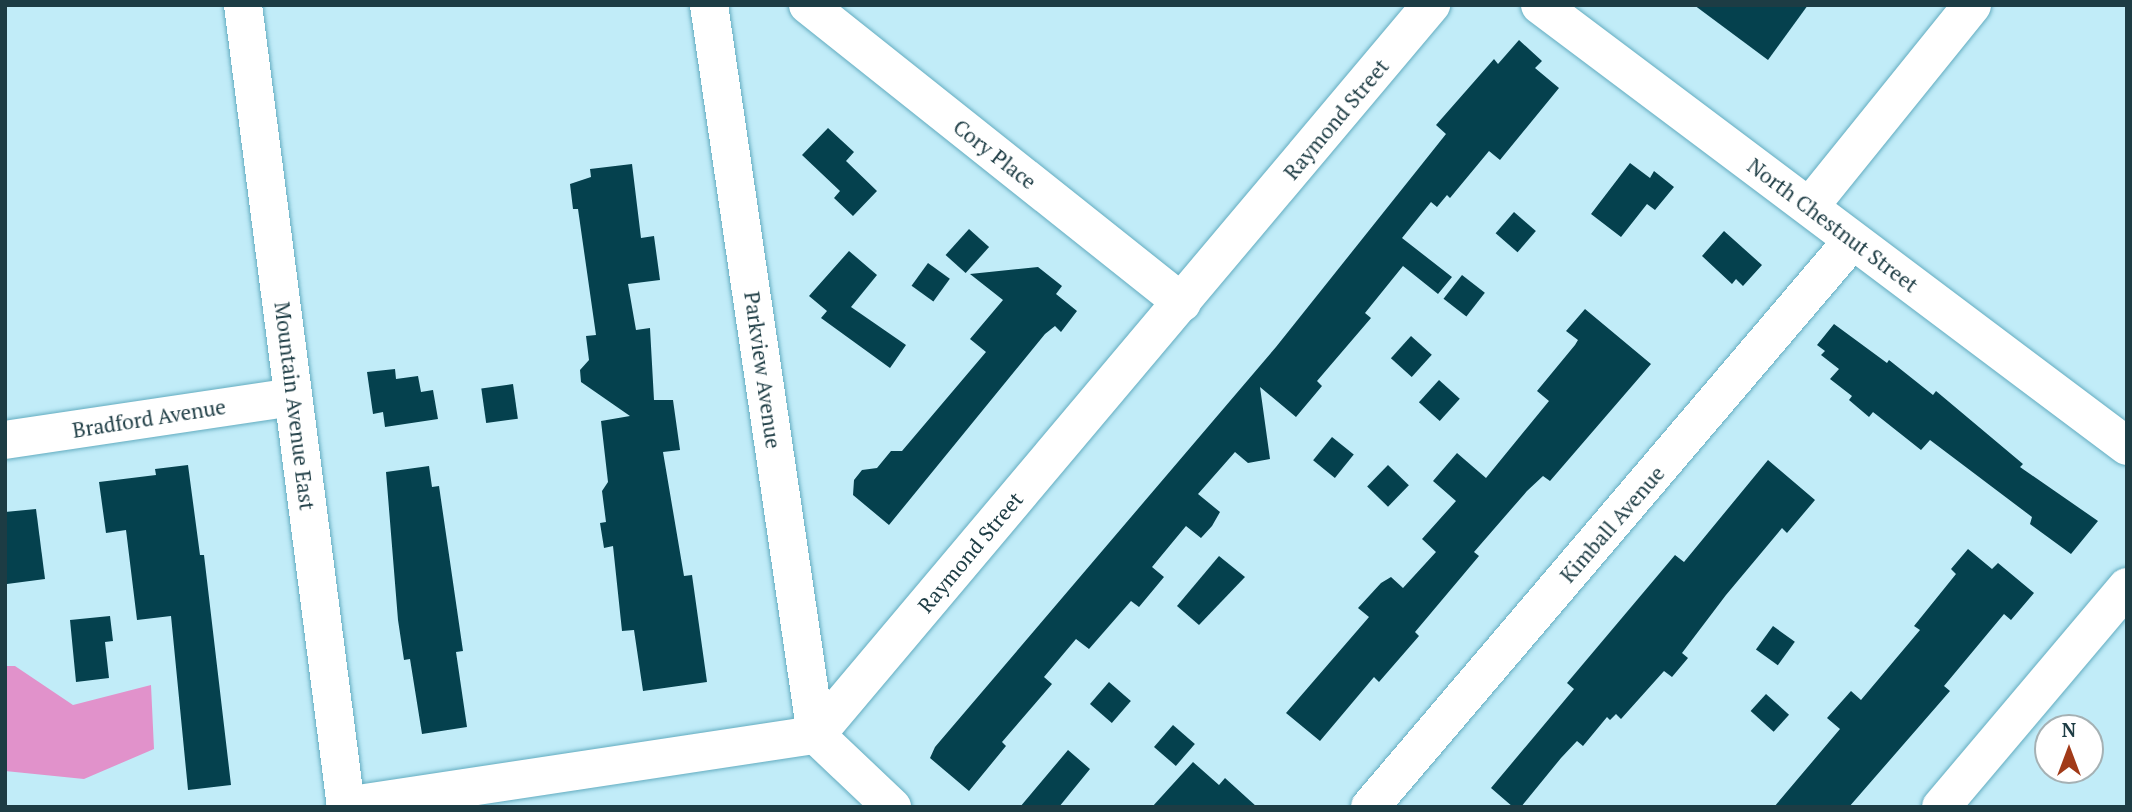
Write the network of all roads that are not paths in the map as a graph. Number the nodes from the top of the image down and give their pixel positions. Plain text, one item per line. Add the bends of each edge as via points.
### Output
1 (243, 5) edge
2 (709, 5) edge
3 (808, 5) edge
4 (1431, 5) edge
5 (1540, 5) edge
6 (1972, 5) edge
7 (1810, 206) junction
8 (1853, 241) junction
9 (1182, 303) junction
10 (293, 397) junction
11 (5, 440) edge
12 (2127, 446) edge
13 (2127, 587) edge
14 (816, 735) junction
15 (346, 806) edge
16 (892, 807) edge
17 (1370, 807) edge
18 (1941, 807) edge

1 - 10 street, Mountain Avenue East
2 - 14 street, Parkview Avenue
3 - 9 street, Cory Place
4 - 9 street, Raymond Street
5 - 7 street, North Chestnut Street
6 - 7 street
7 - 8 street, North Chestnut Street
8 - 12 street, North Chestnut Street
8 - 17 street, Kimball Avenue
9 - 14 street, Raymond Street
10 - 11 street, Bradford Avenue
10 - 15 street, Mountain Avenue East
13 - 18 street
14 - 15 street
14 - 16 street

